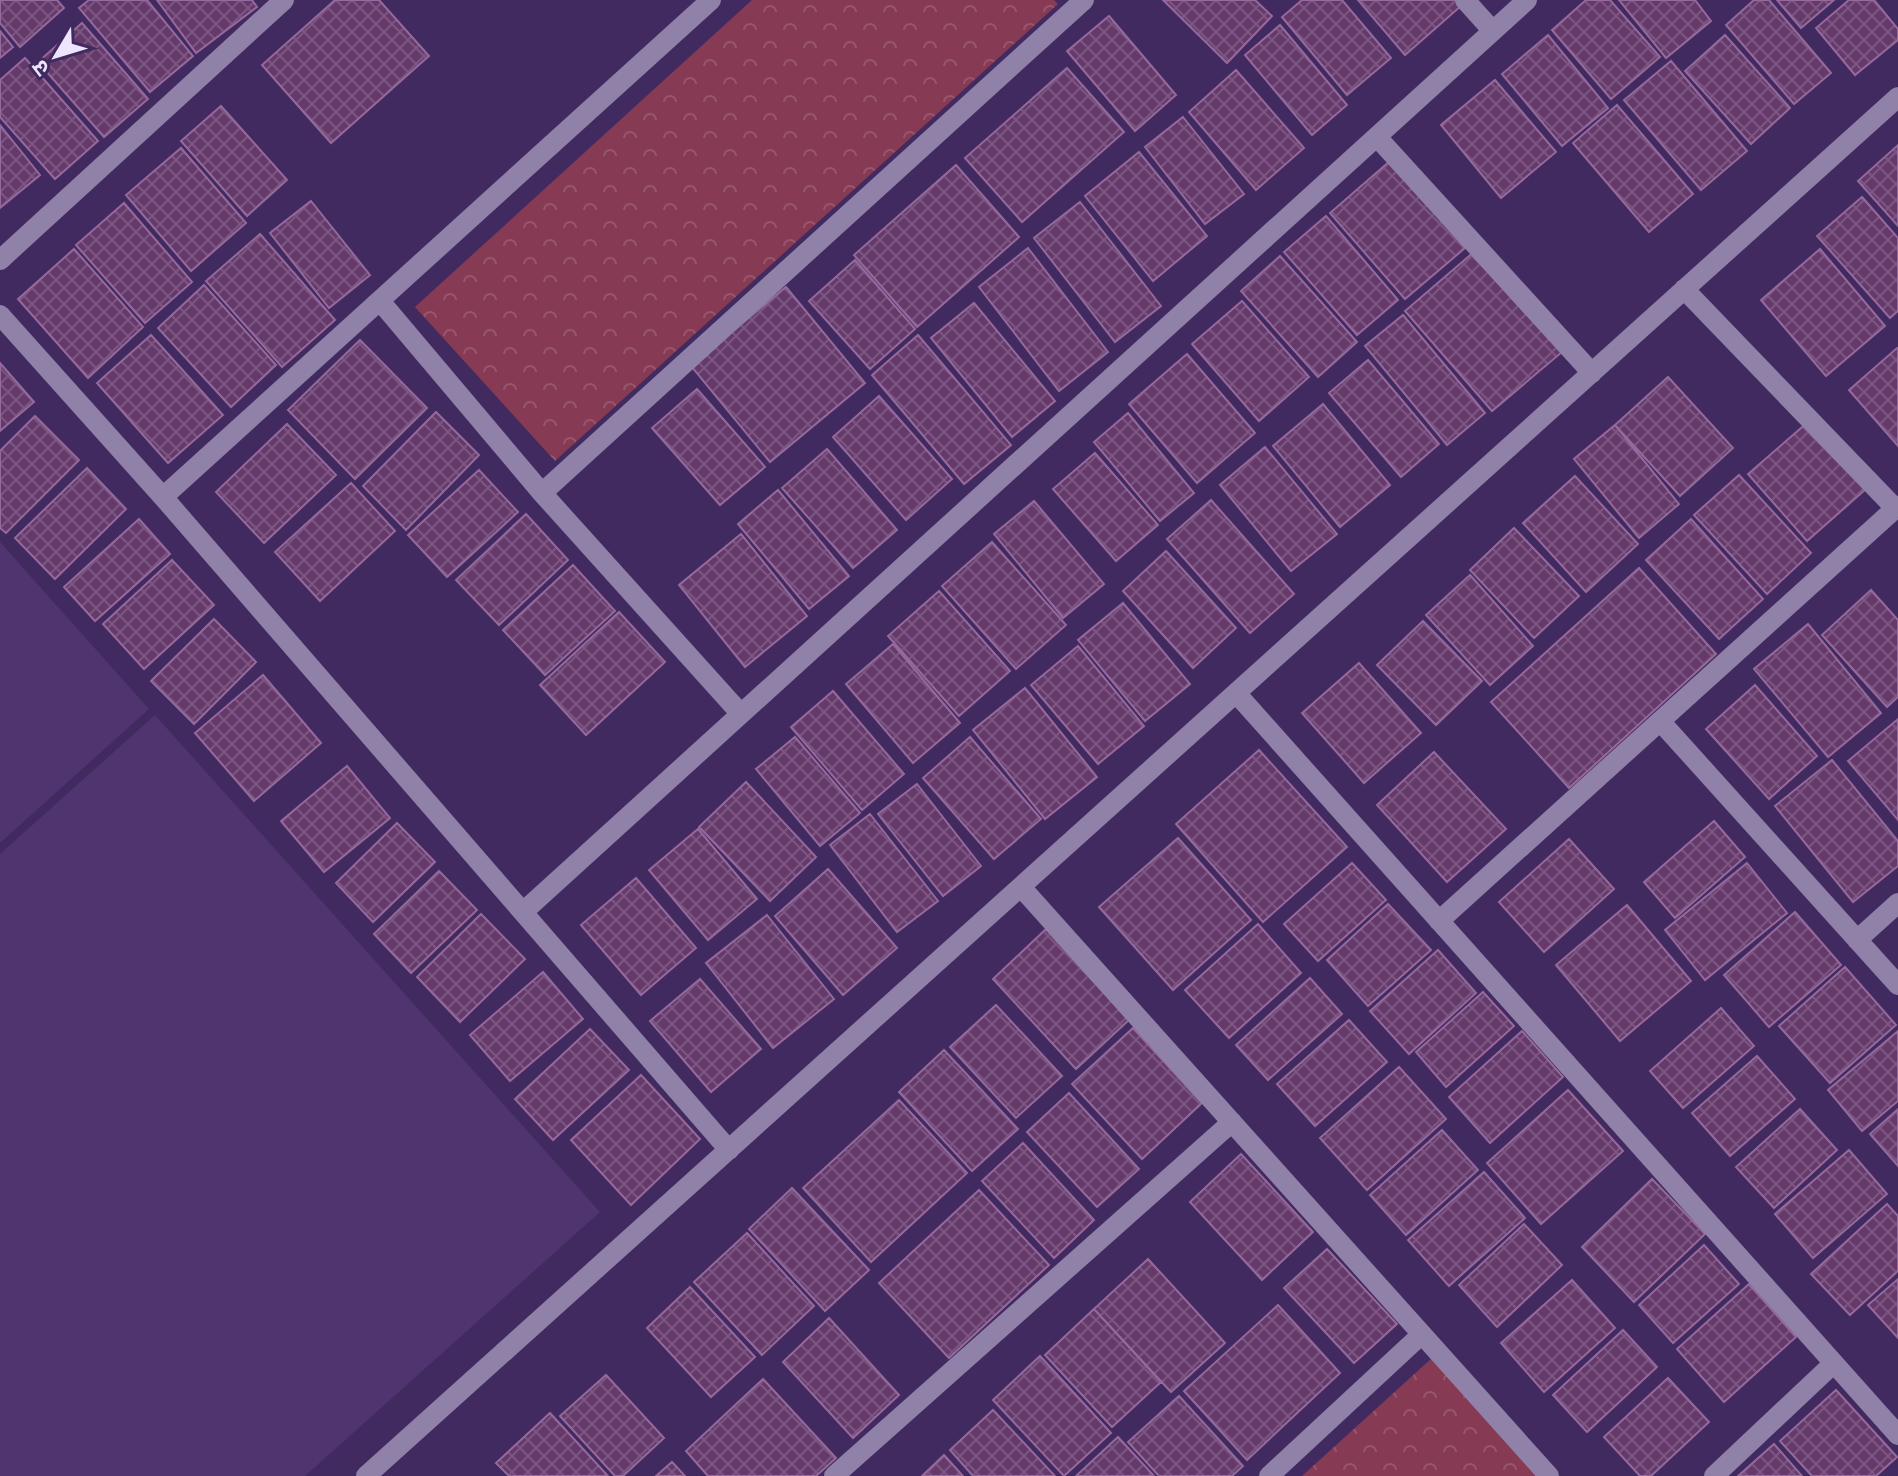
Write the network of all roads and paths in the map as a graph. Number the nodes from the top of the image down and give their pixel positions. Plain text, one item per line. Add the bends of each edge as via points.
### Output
1 (284, 0) edge
2 (711, 0) edge
3 (1084, 0) edge
4 (1465, 0) edge
5 (1527, 0) edge
6 (1492, 30) junction
7 (1898, 97) edge
8 (1377, 137) junction
9 (0, 260) edge
10 (1684, 289) junction
11 (380, 301) junction
12 (0, 315) edge
13 (1592, 373) junction
14 (542, 493) junction
15 (163, 497) junction
16 (1897, 507) edge
17 (1236, 693) junction
18 (741, 714) junction
19 (1660, 721) junction
20 (1021, 887) junction
21 (1898, 903) edge
22 (523, 912) junction
23 (1439, 921) junction
24 (1857, 940) junction
25 (1898, 985) edge
26 (1232, 1122) junction
27 (729, 1150) junction
28 (1422, 1334) junction
29 (1834, 1363) junction
30 (1898, 1435) edge
31 (366, 1476) edge
32 (834, 1476) edge
33 (1269, 1476) edge
34 (1549, 1476) edge
35 (1714, 1476) edge

1 - 9 street
2 - 11 street
3 - 14 street
4 - 6 street
5 - 6 street
6 - 8 street
7 - 10 street
8 - 13 street
8 - 18 street
10 - 13 street
10 - 16 street
11 - 14 street
11 - 15 street
12 - 15 street
13 - 17 street
14 - 18 street
15 - 22 street
16 - 19 street
17 - 20 street
17 - 23 street
18 - 22 street
19 - 23 street
19 - 24 street
20 - 26 street
20 - 27 street
21 - 24 street
22 - 27 street
23 - 29 street
24 - 25 street
26 - 28 street
26 - 32 street
27 - 31 street
28 - 33 street
28 - 34 street
29 - 30 street
29 - 35 street

